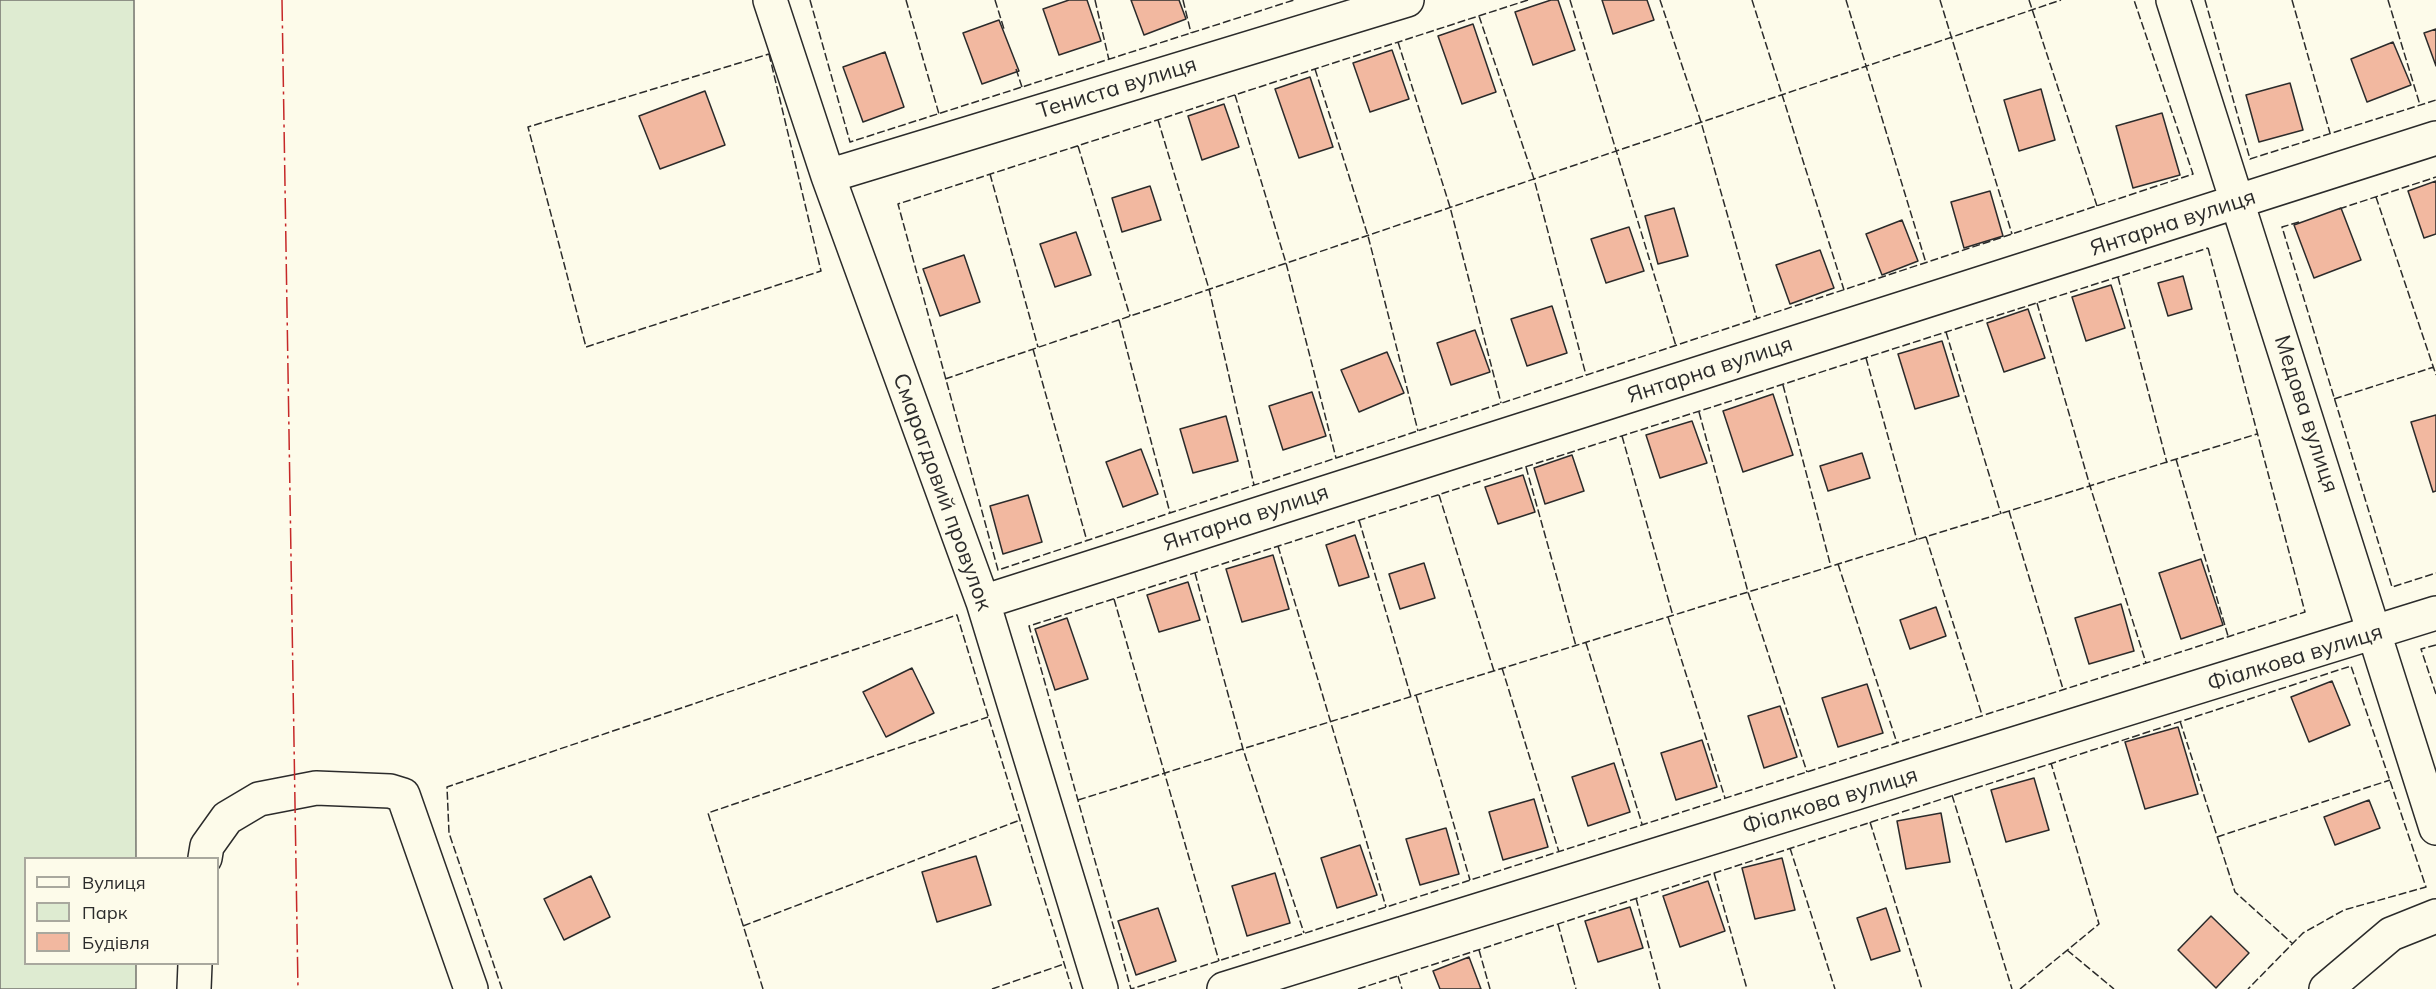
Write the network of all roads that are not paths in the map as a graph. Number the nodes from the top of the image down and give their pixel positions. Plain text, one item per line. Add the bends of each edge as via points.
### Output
1 (770, 0) edge
2 (1407, 0) edge
3 (2173, 0) edge
4 (2436, 138) edge
5 (828, 176) junction
6 (2239, 202) junction
7 (983, 602) junction
8 (2436, 613) edge
9 (2375, 633) junction
10 (2436, 828) edge
11 (205, 857) edge
12 (2436, 916) edge
13 (195, 965) edge
14 (194, 989) edge
15 (471, 989) edge
16 (1101, 989) edge
17 (1224, 989) edge
18 (2326, 989) edge

1 - 5 street, Смарагдовий провулок
2 - 5 street, Тениста вулиця
3 - 6 street, Медова вулиця
4 - 6 street, Янтарна вулиця
5 - 7 street, Смарагдовий провулок
6 - 7 street, Янтарна вулиця
6 - 9 street, Медова вулиця
7 - 16 street, Смарагдовий провулок
8 - 9 street, Фіалкова вулиця
9 - 10 street, Медова вулиця
9 - 17 street, Фіалкова вулиця
11 - 15 street via 207,846 227,818 260,799 316,788 403,795
12 - 18 street via 2391,934
13 - 14 street

